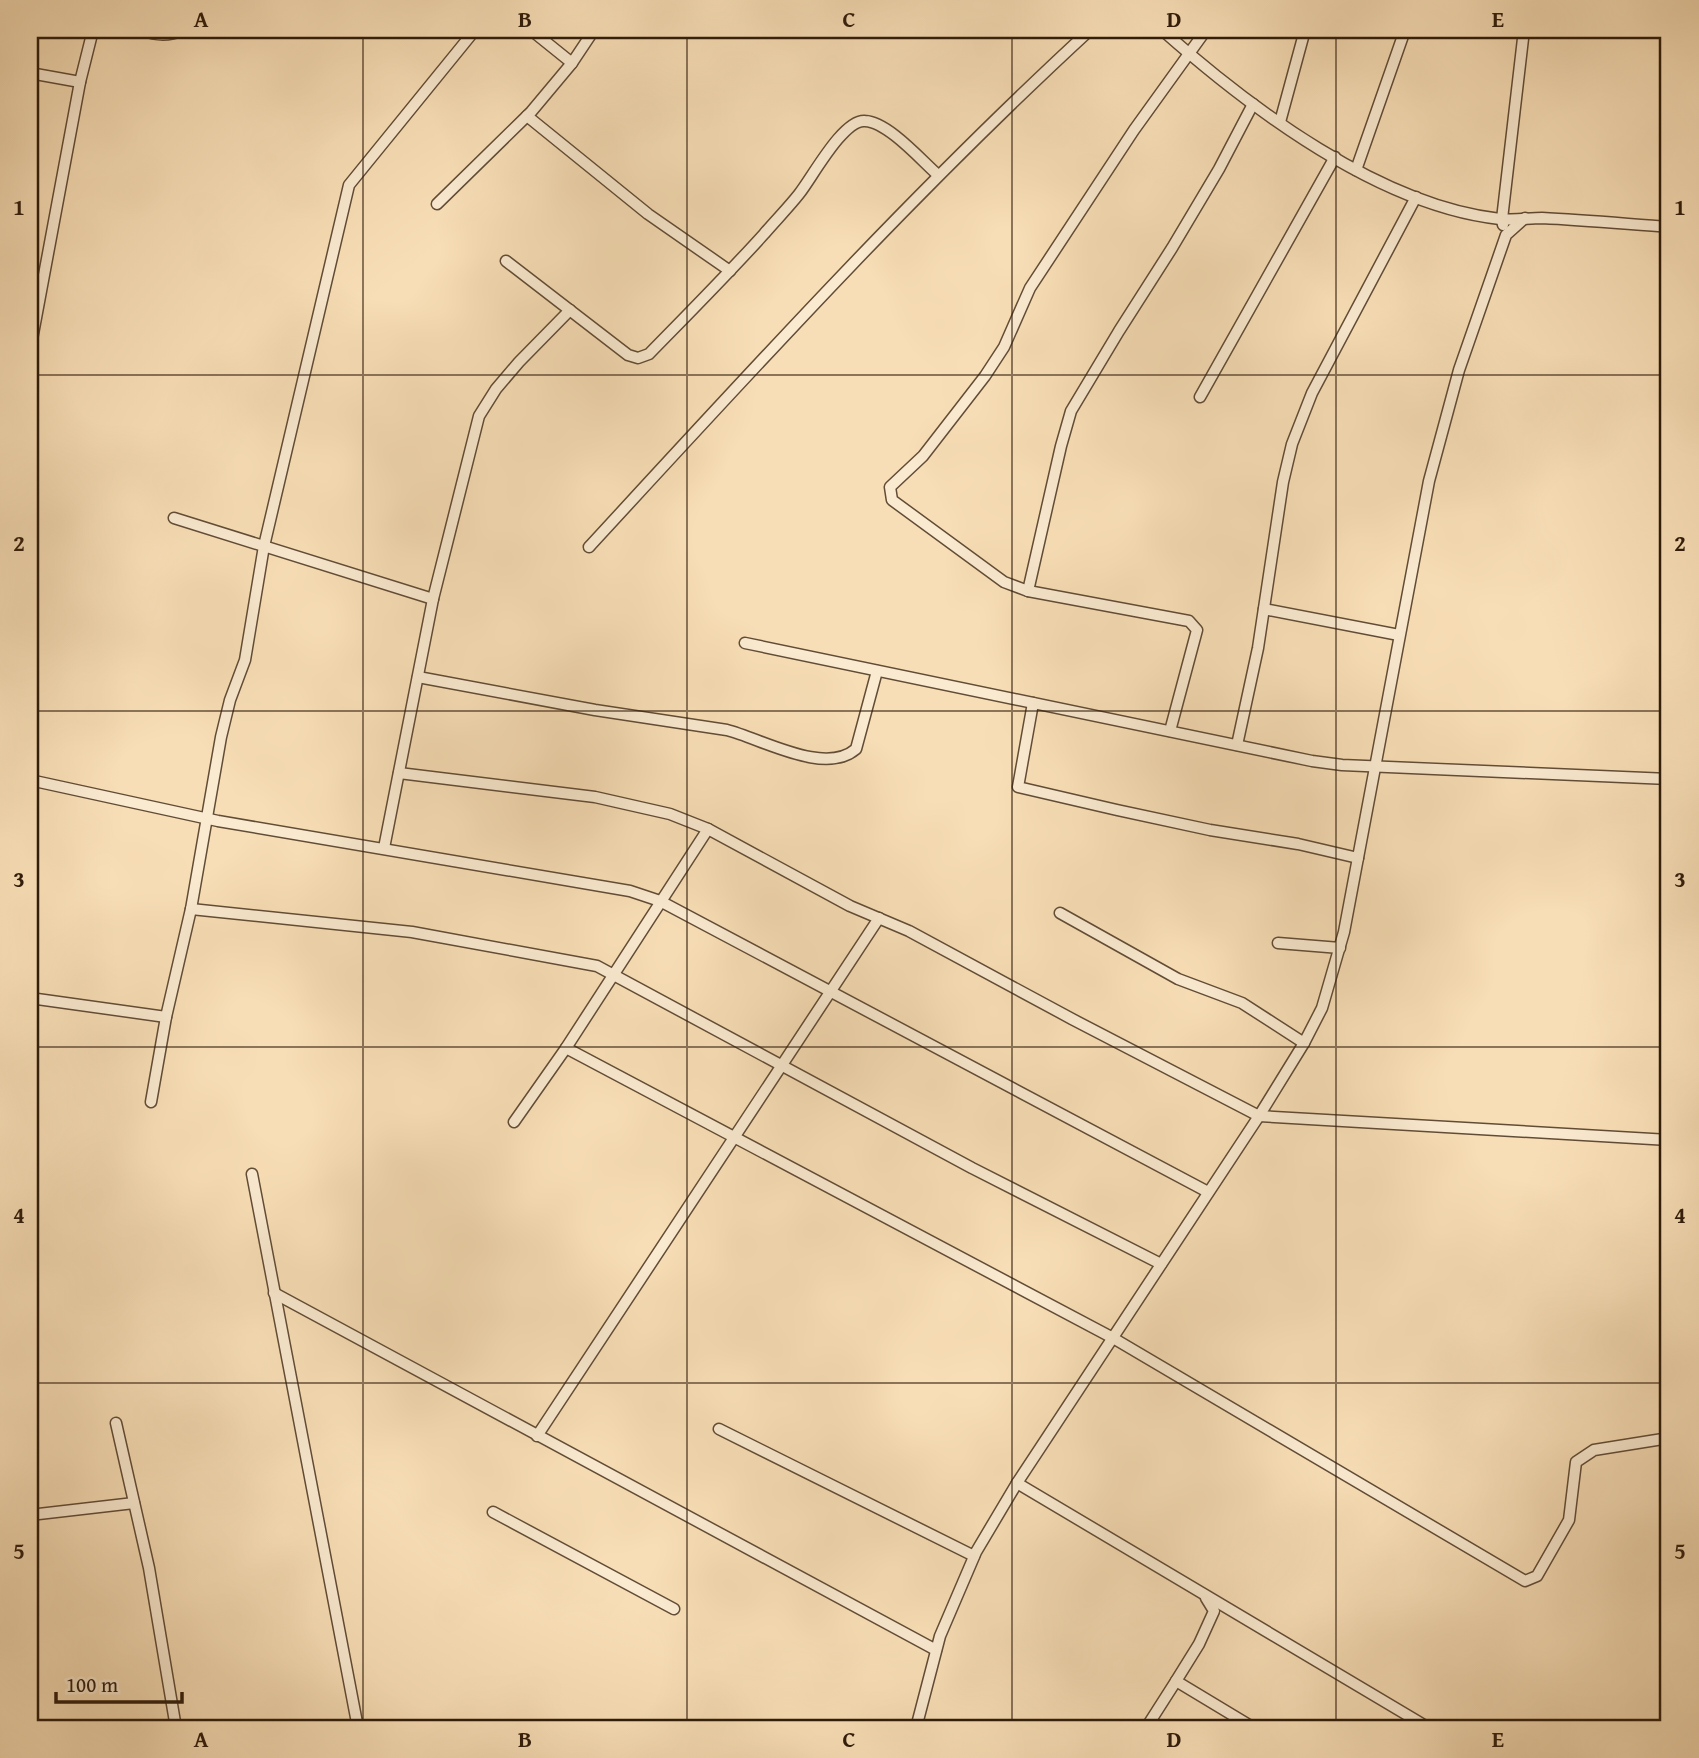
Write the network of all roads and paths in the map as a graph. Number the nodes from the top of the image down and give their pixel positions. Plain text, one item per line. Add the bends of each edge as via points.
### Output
1 (93, 30) edge
2 (141, 30) edge
3 (184, 30) edge
4 (475, 30) edge
5 (531, 30) edge
6 (594, 30) edge
7 (1090, 30) edge
8 (1162, 30) edge
9 (1206, 30) edge
10 (1305, 30) edge
11 (1405, 30) edge
12 (1524, 30) edge
13 (1190, 54) junction
14 (572, 63) junction
15 (30, 73) edge
16 (80, 82) junction
17 (1254, 104) junction
18 (527, 116) junction
19 (1280, 122) junction
20 (1335, 157) junction
21 (1356, 170) junction
22 (937, 174) junction
23 (1416, 197) junction
24 (437, 204) dead end
25 (1525, 218) junction
26 (1502, 219) junction
27 (1669, 226) edge
28 (1506, 235) junction
29 (506, 261) dead end
30 (730, 271) junction
31 (570, 310) junction
32 (30, 350) edge
33 (1200, 397) dead end
34 (174, 518) dead end
35 (264, 546) junction
36 (589, 547) dead end
37 (1028, 591) junction
38 (433, 599) junction
39 (1264, 609) junction
40 (1399, 635) junction
41 (745, 643) dead end
42 (877, 671) junction
43 (418, 677) junction
44 (1033, 703) junction
45 (1170, 731) junction
46 (1237, 745) junction
47 (1375, 766) junction
48 (399, 773) junction
49 (1669, 779) edge
50 (30, 780) edge
51 (208, 819) junction
52 (708, 829) junction
53 (383, 848) junction
54 (1358, 858) junction
55 (660, 901) junction
56 (191, 909) junction
57 (1060, 913) dead end
58 (878, 918) junction
59 (1278, 943) dead end
60 (1340, 948) junction
61 (614, 973) junction
62 (831, 990) junction
63 (30, 998) edge
64 (166, 1017) junction
65 (1304, 1043) junction
66 (566, 1048) junction
67 (782, 1065) junction
68 (151, 1102) dead end
69 (1258, 1116) junction
70 (513, 1122) dead end
71 (734, 1137) junction
72 (1669, 1140) edge
73 (252, 1174) dead end
74 (1208, 1192) junction
75 (1161, 1264) junction
76 (274, 1293) junction
77 (1113, 1338) junction
78 (116, 1423) dead end
79 (719, 1429) dead end
80 (537, 1436) junction
81 (1669, 1438) edge
82 (1017, 1483) junction
83 (134, 1503) junction
84 (494, 1512) dead end
85 (30, 1515) edge
86 (974, 1556) junction
87 (1205, 1595) junction
88 (674, 1609) dead end
89 (936, 1650) junction
90 (1176, 1681) junction
91 (176, 1728) edge
92 (358, 1728) edge
93 (915, 1728) edge
94 (1146, 1728) edge
95 (1254, 1728) edge
96 (1429, 1728) edge

1 - 16 street
2 - 3 street via 154,35
4 - 35 street via 349,185
5 - 14 street
6 - 14 street
7 - 22 street
8 - 13 street
9 - 13 street
10 - 19 street
11 - 21 street
12 - 26 street
13 - 17 street
13 - 37 street via 1134,130 1030,289 1004,348 985,376 923,456 890,487 892,500 953,547 1004,582
14 - 18 street
15 - 16 street
16 - 32 street
17 - 19 street
17 - 37 street via 1071,411
18 - 24 street
18 - 30 street via 648,214
19 - 20 street
20 - 21 street
20 - 33 street
21 - 23 street
22 - 30 street via 885,130 856,122 831,148 799,195
22 - 36 street
23 - 26 street via 1460,212
23 - 39 street via 1312,393 1292,444
25 - 26 street
25 - 27 street
25 - 28 street
26 - 28 street
28 - 40 street via 1442,429
29 - 31 street
30 - 31 street via 649,354 638,358
31 - 38 street via 519,362 479,416
34 - 35 street
35 - 38 street
35 - 51 street via 249,641 221,737
37 - 45 street via 1189,621 1197,630
38 - 43 street
39 - 40 street
39 - 46 street
40 - 47 street
41 - 42 street
42 - 43 street via 856,749 847,757 826,759 801,756 727,730
42 - 44 street
43 - 48 street
44 - 45 street
44 - 54 street via 1018,787
45 - 46 street
46 - 47 street via 1312,761
47 - 49 street
47 - 54 street
48 - 52 street via 595,797 670,814
48 - 53 street
50 - 51 street
51 - 53 street
51 - 56 street
52 - 55 street
52 - 58 street
53 - 55 street via 630,891
54 - 60 street
55 - 61 street
55 - 62 street
56 - 61 street via 412,932 576,961
56 - 64 street
57 - 65 street via 1178,979 1242,1003
58 - 62 street
58 - 69 street
59 - 60 street
60 - 65 street via 1322,1008
61 - 66 street
61 - 67 street
62 - 67 street
62 - 74 street
63 - 64 street
64 - 68 street
65 - 69 street
66 - 70 street
66 - 71 street
67 - 71 street
67 - 75 street
69 - 72 street
69 - 74 street
71 - 77 street
71 - 80 street
73 - 76 street
74 - 75 street
75 - 77 street
76 - 80 street
76 - 92 street
77 - 81 street via 1525,1581 1537,1577 1569,1520 1576,1462 1594,1450
77 - 82 street
78 - 83 street
79 - 86 street
80 - 89 street
82 - 86 street
82 - 87 street
83 - 85 street
83 - 91 street
84 - 88 street
86 - 89 street
87 - 90 street via 1214,1611
87 - 96 street
89 - 93 street
90 - 94 street
90 - 95 street

